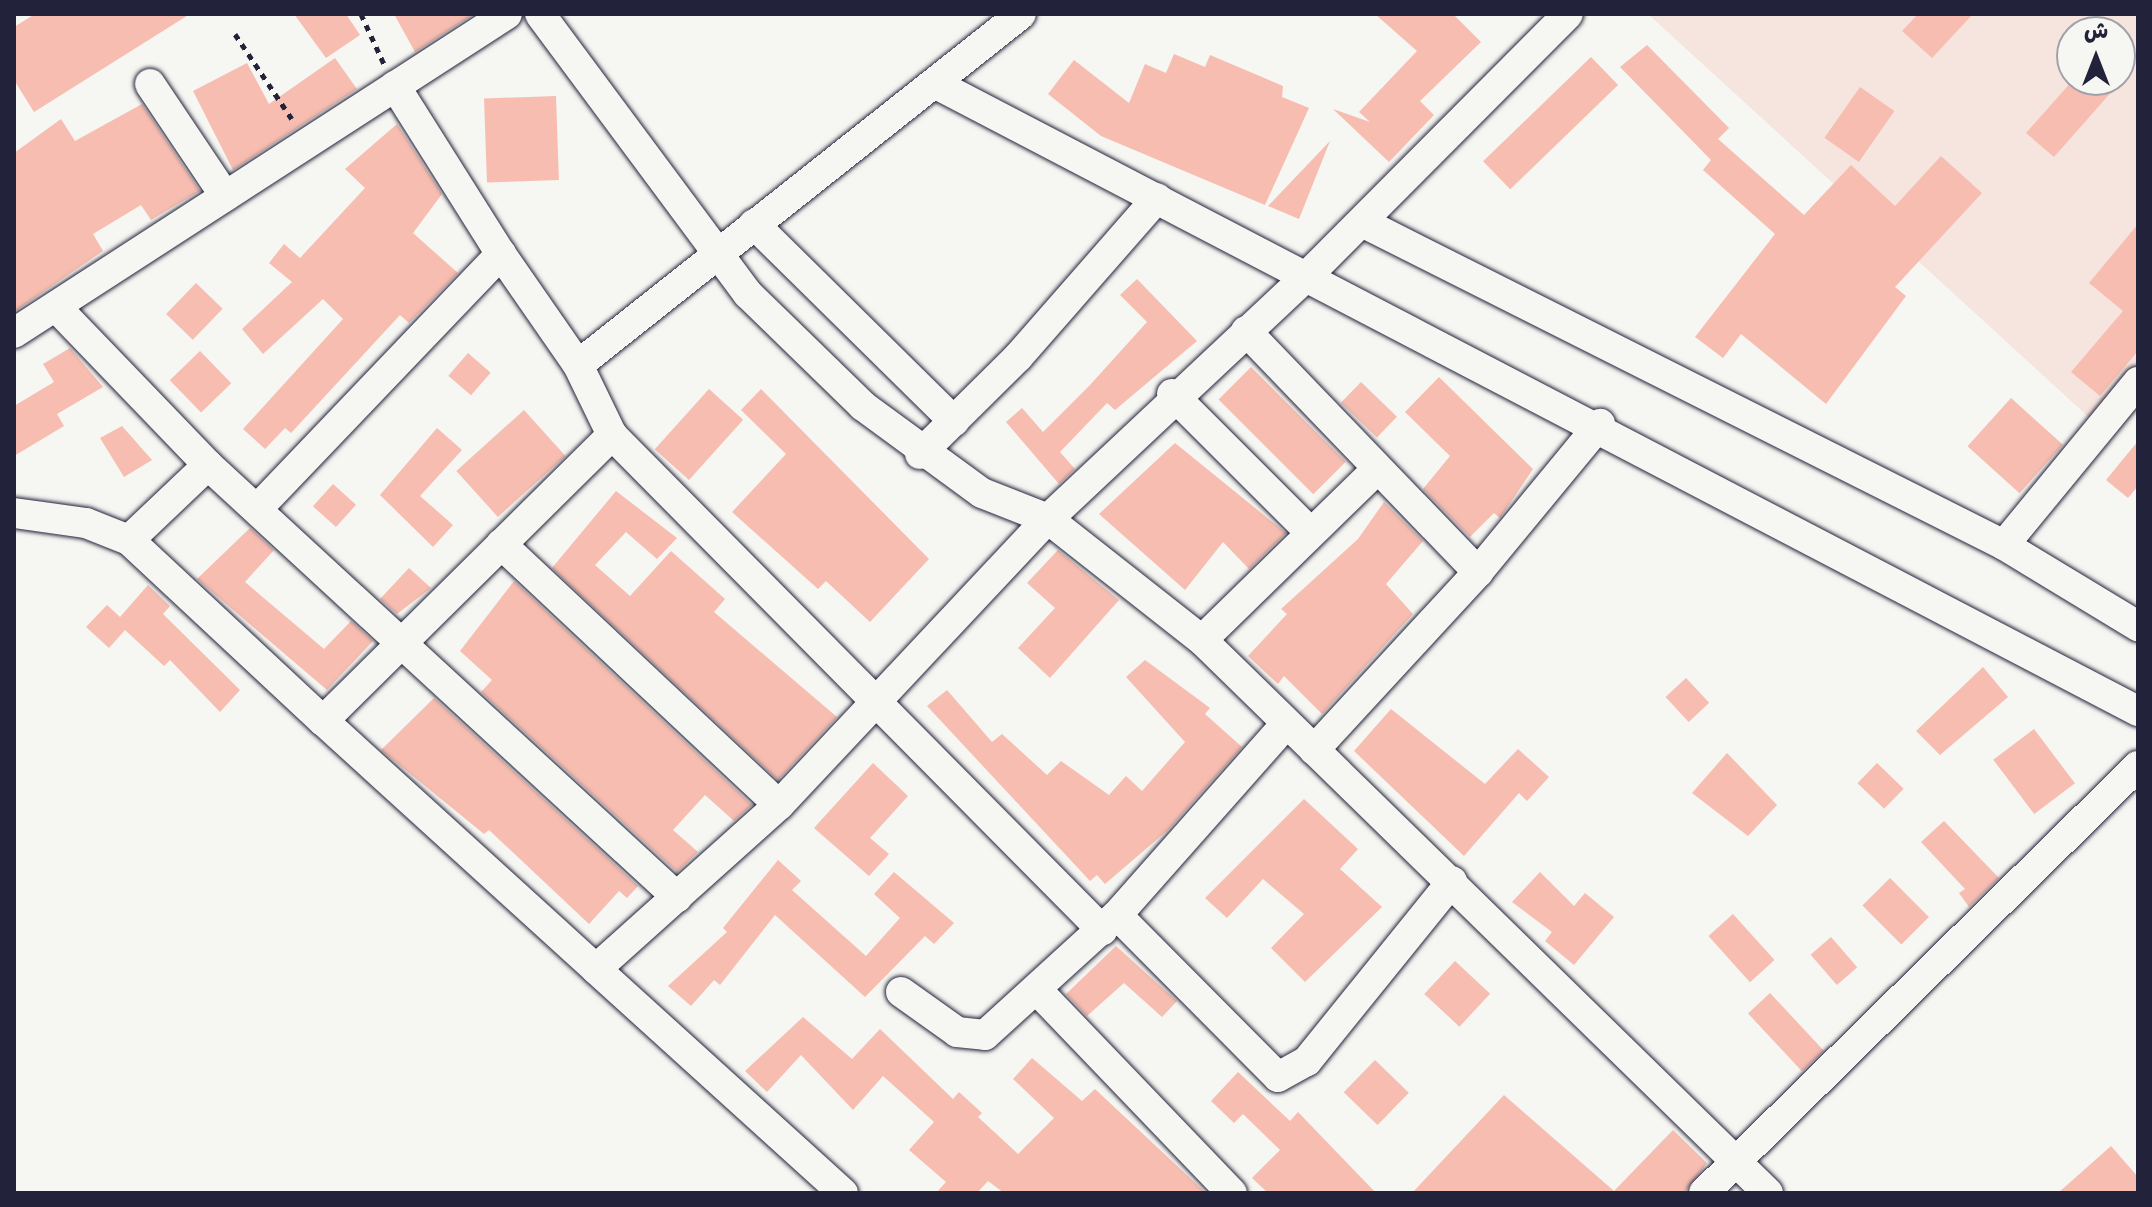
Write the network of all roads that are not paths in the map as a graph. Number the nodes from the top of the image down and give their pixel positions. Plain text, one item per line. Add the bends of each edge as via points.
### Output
1 (507, 14) edge
2 (540, 14) edge
3 (1021, 14) edge
4 (1568, 14) edge
5 (150, 84) dead end
6 (936, 84) junction
7 (395, 86) junction
8 (225, 196) junction
9 (1157, 198) junction
10 (1362, 222) junction
11 (754, 224) junction
12 (501, 254) junction
13 (715, 254) junction
14 (1308, 275) junction
15 (56, 307) junction
16 (1246, 331) junction
17 (14, 333) edge
18 (578, 365) junction
19 (2138, 382) edge
20 (1172, 394) junction
21 (954, 421) junction
22 (1600, 424) junction
23 (612, 435) junction
24 (920, 454) junction
25 (208, 465) junction
26 (1375, 471) junction
27 (260, 506) junction
28 (14, 513) edge
29 (1048, 519) junction
30 (1308, 530) junction
31 (129, 540) junction
32 (501, 544) junction
33 (2004, 545) junction
34 (1478, 572) junction
35 (2138, 626) edge
36 (1202, 640) junction
37 (406, 641) junction
38 (880, 705) junction
39 (2138, 711) edge
40 (323, 721) junction
41 (1285, 725) junction
42 (1314, 750) junction
43 (2138, 766) edge
44 (779, 805) junction
45 (1452, 881) junction
46 (677, 897) junction
47 (1110, 923) junction
48 (596, 969) junction
49 (1038, 991) junction
50 (901, 992) dead end
51 (1734, 1160) junction
52 (843, 1193) edge
53 (1232, 1193) edge
54 (1704, 1193) edge
55 (1768, 1193) edge

1 - 7 street
2 - 13 street
3 - 6 street
4 - 10 street
5 - 8 street
6 - 9 street
6 - 11 street
7 - 8 street
7 - 12 street
8 - 15 street
9 - 14 street
9 - 21 street
10 - 14 street
10 - 33 street
11 - 13 street
11 - 21 street
12 - 18 street
12 - 27 street
13 - 18 street
13 - 24 street via 748,294
14 - 16 street
14 - 22 street
15 - 17 street
15 - 25 street
16 - 20 street
16 - 26 street
18 - 23 street
19 - 33 street
20 - 29 street
20 - 30 street
21 - 24 street
22 - 34 street
22 - 39 street
23 - 32 street
23 - 38 street
24 - 29 street via 982,493
25 - 27 street
25 - 31 street
26 - 30 street
26 - 34 street
27 - 37 street
28 - 31 street via 86,523
29 - 36 street
29 - 38 street
30 - 36 street
31 - 40 street
32 - 37 street
32 - 44 street
33 - 35 street
34 - 42 street
36 - 41 street
37 - 40 street
37 - 46 street
38 - 44 street
38 - 47 street
40 - 48 street
41 - 42 street
41 - 47 street
42 - 45 street
43 - 51 street
44 - 46 street
45 - 47 street via 1307,1061 1278,1077
45 - 51 street
46 - 48 street
47 - 49 street
48 - 52 street
49 - 50 street via 979,1037 957,1032
49 - 53 street
51 - 54 street
51 - 55 street

